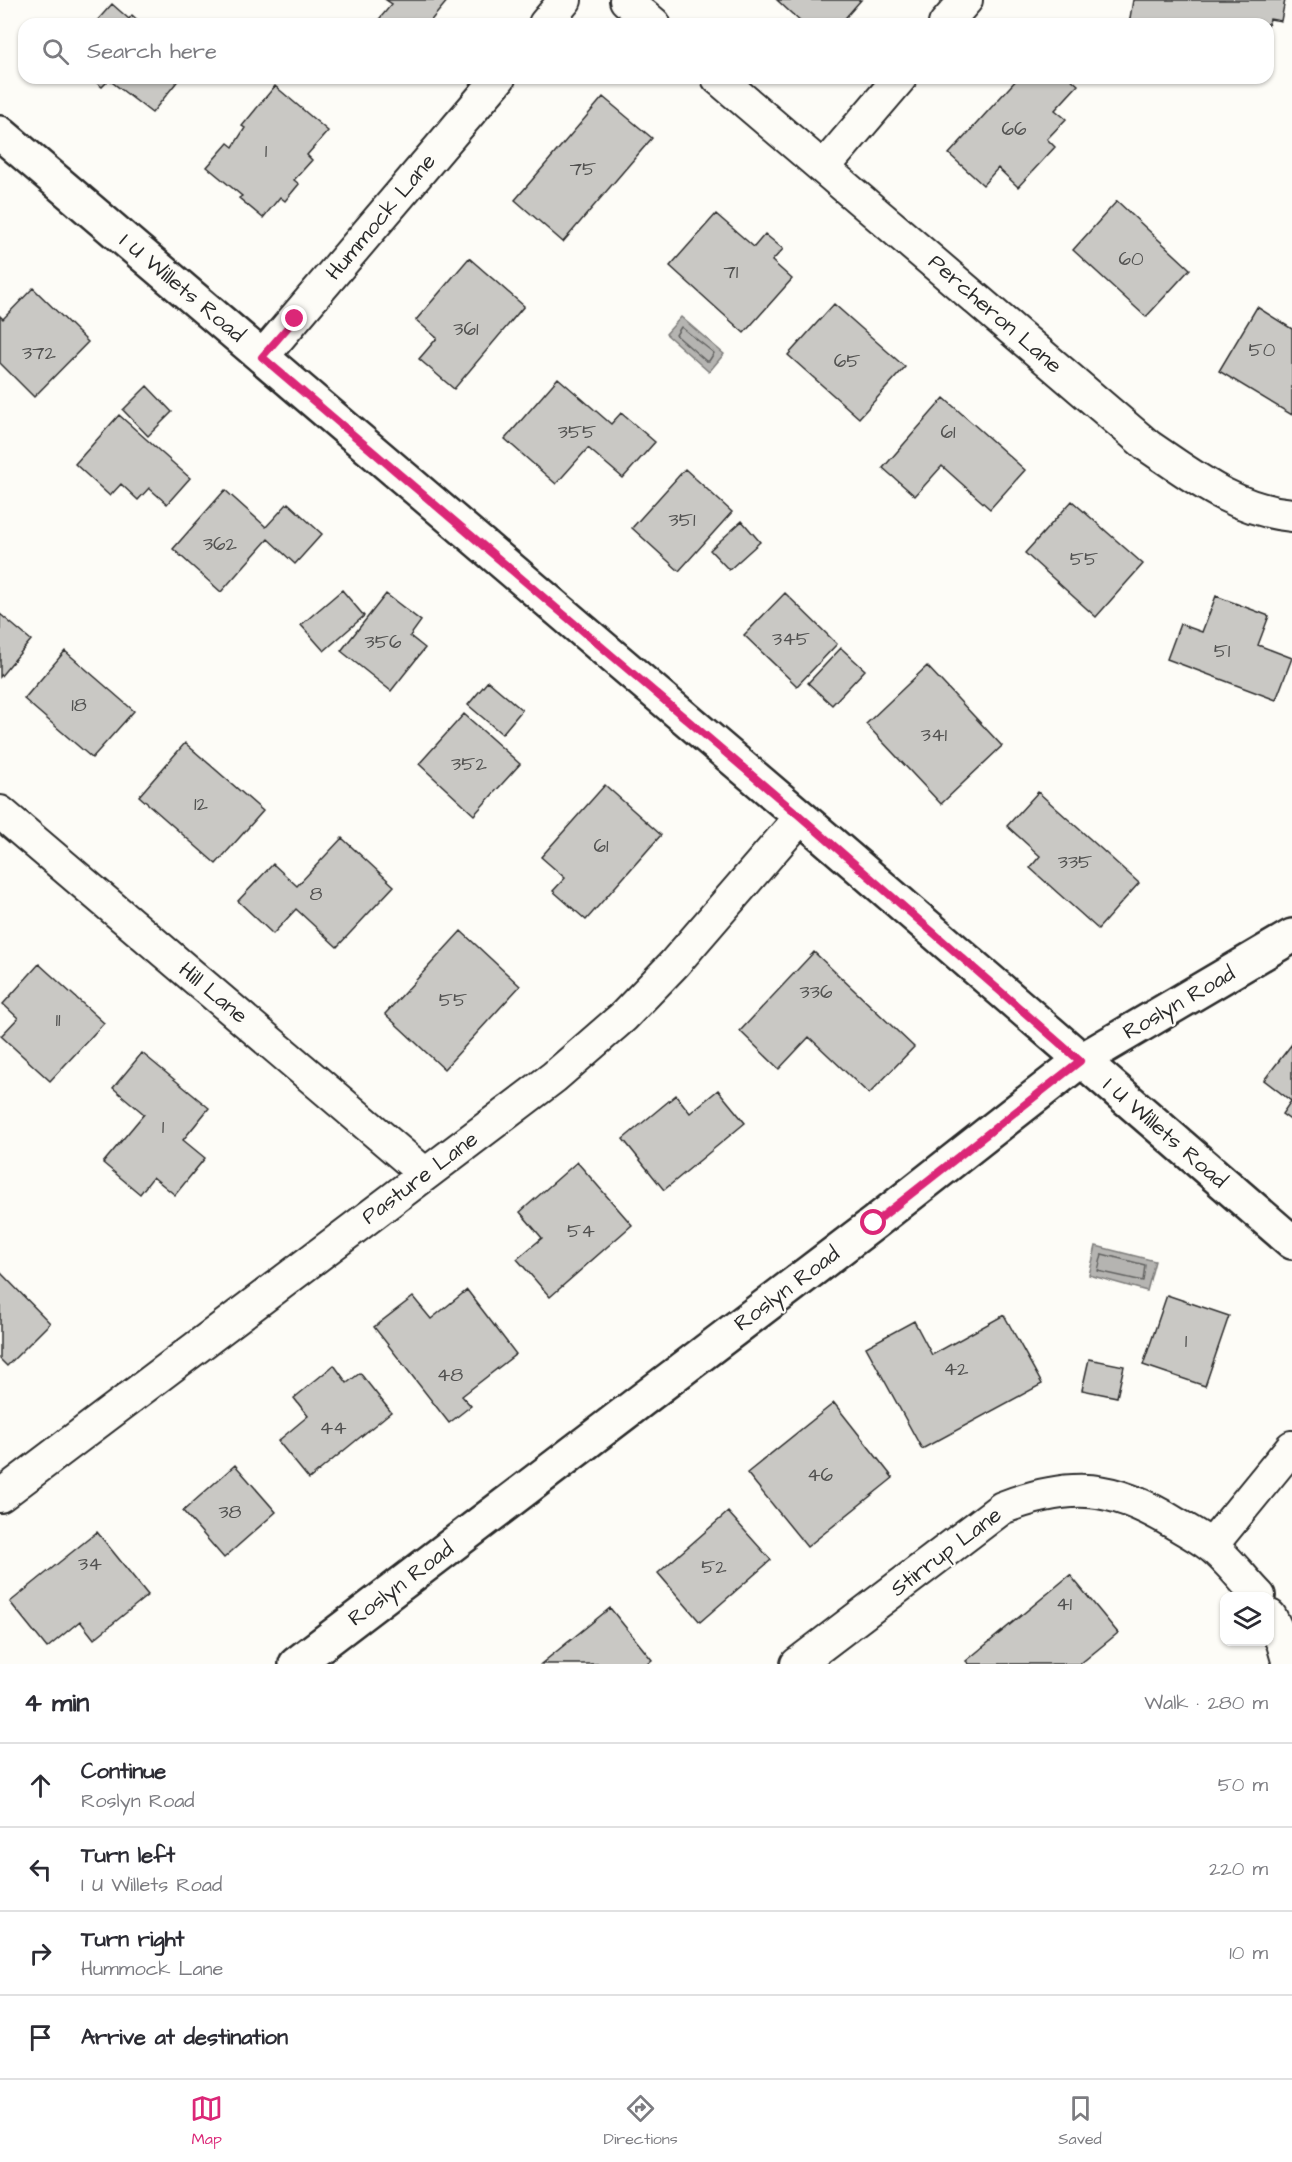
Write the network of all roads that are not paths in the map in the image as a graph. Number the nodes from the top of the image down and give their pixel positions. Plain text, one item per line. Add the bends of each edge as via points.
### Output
1 (565, 0) edge
2 (626, 0) edge
3 (966, 0) edge
4 (550, 18) edge
5 (647, 18) edge
6 (950, 18) edge
7 (494, 84) edge
8 (725, 84) edge
9 (895, 84) edge
10 (0, 133) edge
11 (824, 167) junction
12 (262, 357) junction
13 (1292, 515) edge
14 (0, 812) edge
15 (801, 817) junction
16 (1292, 936) edge
17 (1080, 1061) junction
18 (425, 1174) junction
19 (1292, 1242) edge
20 (1292, 1448) edge
21 (5, 1485) edge
22 (1211, 1546) junction
23 (1255, 1592) edge
24 (1274, 1626) edge
25 (296, 1664) edge
26 (797, 1664) edge
27 (1289, 1664) edge

1 - 4 street
2 - 5 street
3 - 6 street
7 - 12 street, Hummock Lane
8 - 11 street, Percheron Lane
9 - 11 street
10 - 12 main road, I U Willets Road
11 - 13 street, Percheron Lane via 1148,446 1221,495
12 - 15 main road, I U Willets Road
14 - 18 street, Hill Lane
15 - 17 main road, I U Willets Road
15 - 18 street, Pasture Lane via 623,1017 554,1077
16 - 17 main road, Roslyn Road
17 - 19 main road, I U Willets Road
17 - 25 main road, Roslyn Road
18 - 21 street, Pasture Lane
20 - 22 street
22 - 23 street, Stirrup Lane
22 - 26 street, Stirrup Lane via 1143,1504 1111,1493 1060,1491 1037,1495 1002,1508
24 - 27 street

